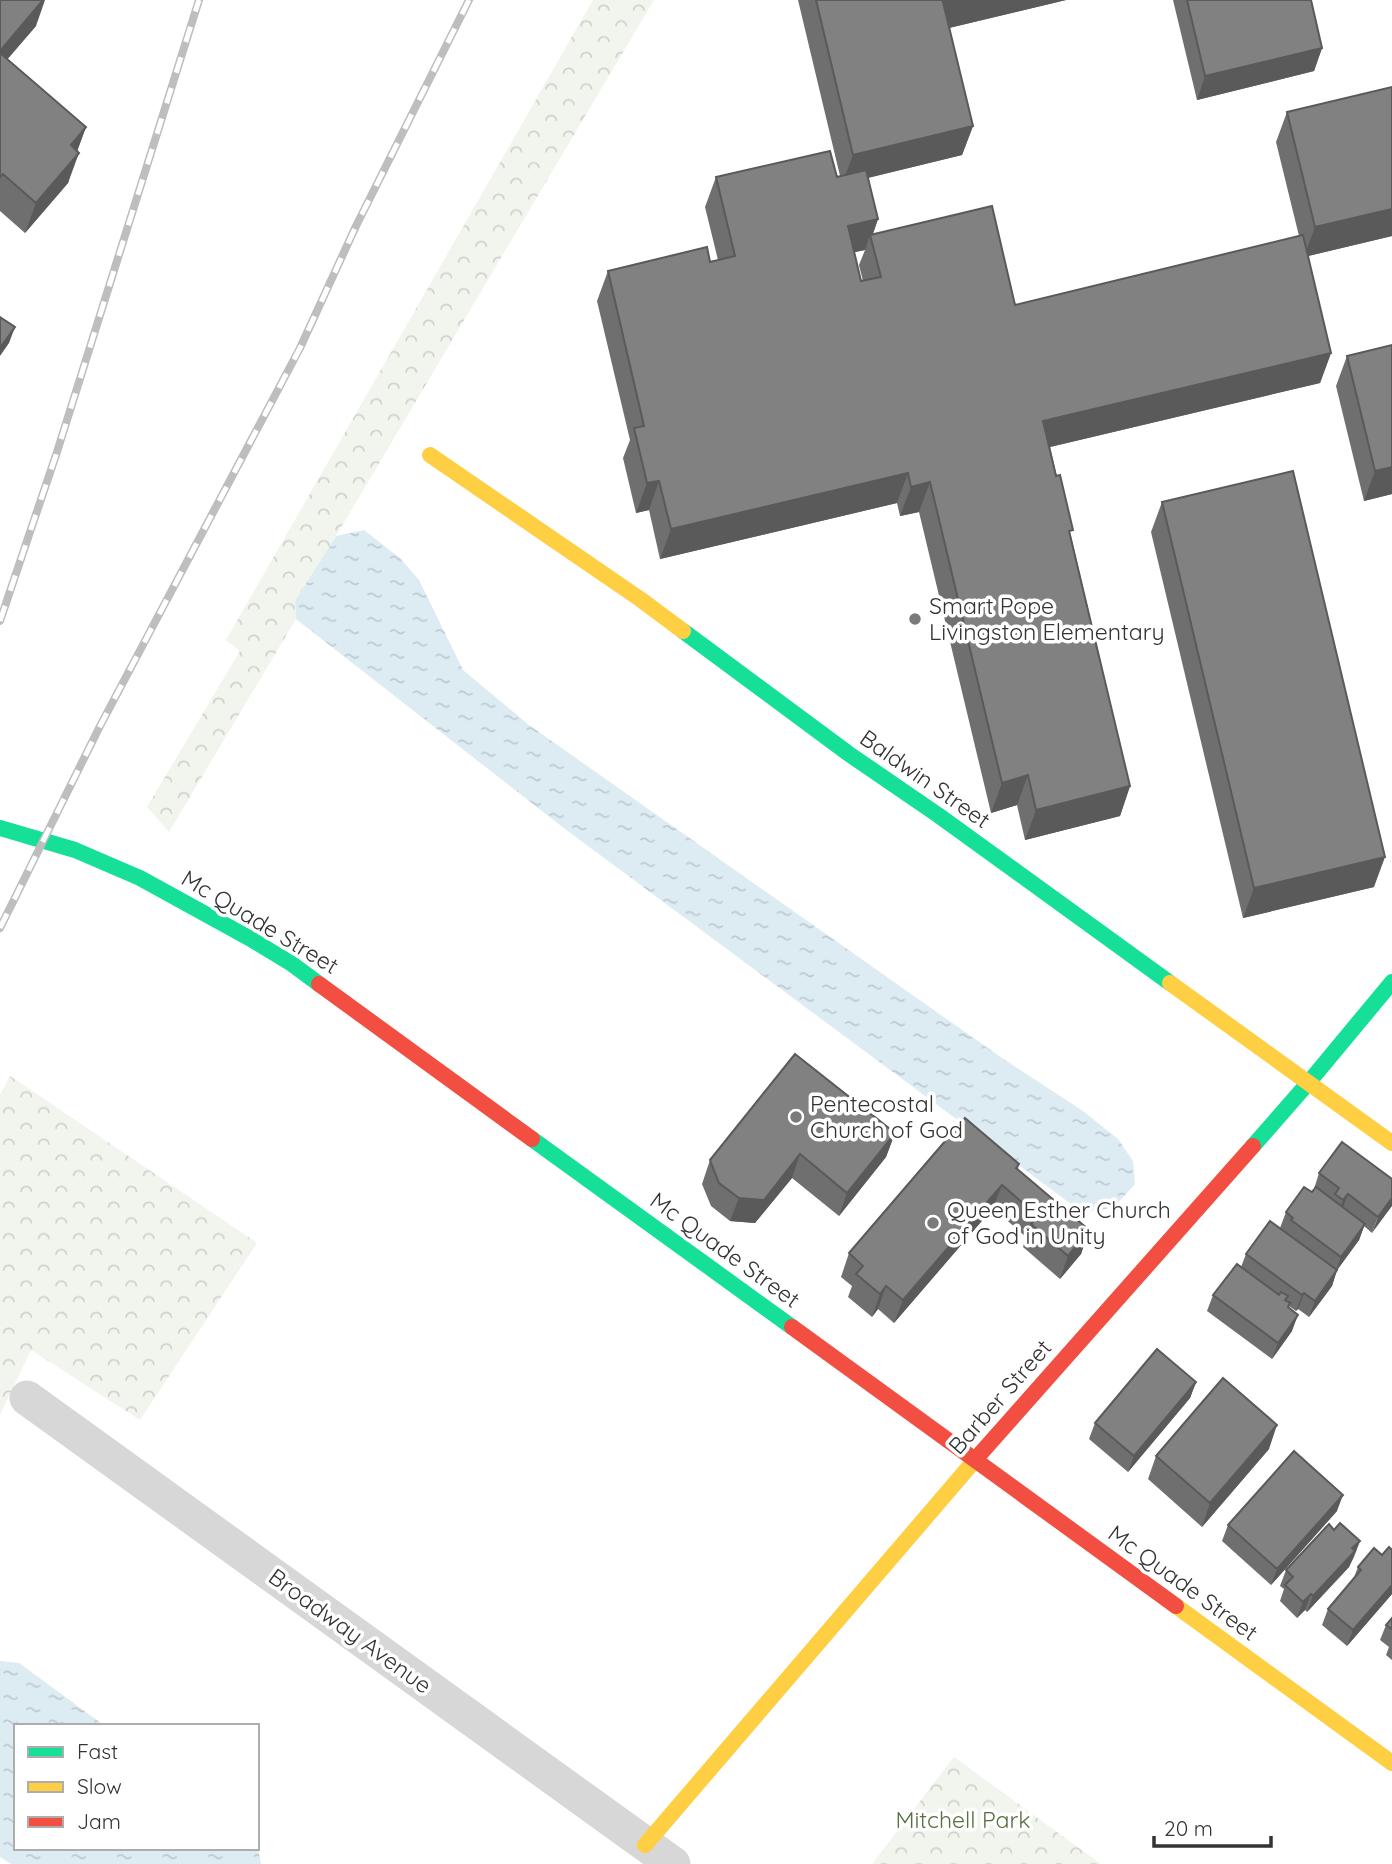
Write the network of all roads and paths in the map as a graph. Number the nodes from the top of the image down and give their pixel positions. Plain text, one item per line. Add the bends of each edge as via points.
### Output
1 (430, 455) dead end
2 (0, 828) edge
3 (1392, 982) edge
4 (1309, 1082) junction
5 (1392, 1143) edge
6 (27, 1398) dead end
7 (975, 1460) junction
8 (1392, 1763) edge
9 (659, 1854) edge

1 - 4 street, Baldwin Street via 640,599
2 - 7 street, Mc Quade Street via 115,866 219,919 292,964
3 - 4 street, Barber Street
4 - 5 street, Baldwin Street
4 - 7 street, Barber Street
6 - 9 street, Broadway Avenue
7 - 8 street, Mc Quade Street
7 - 9 street, Barber Street

